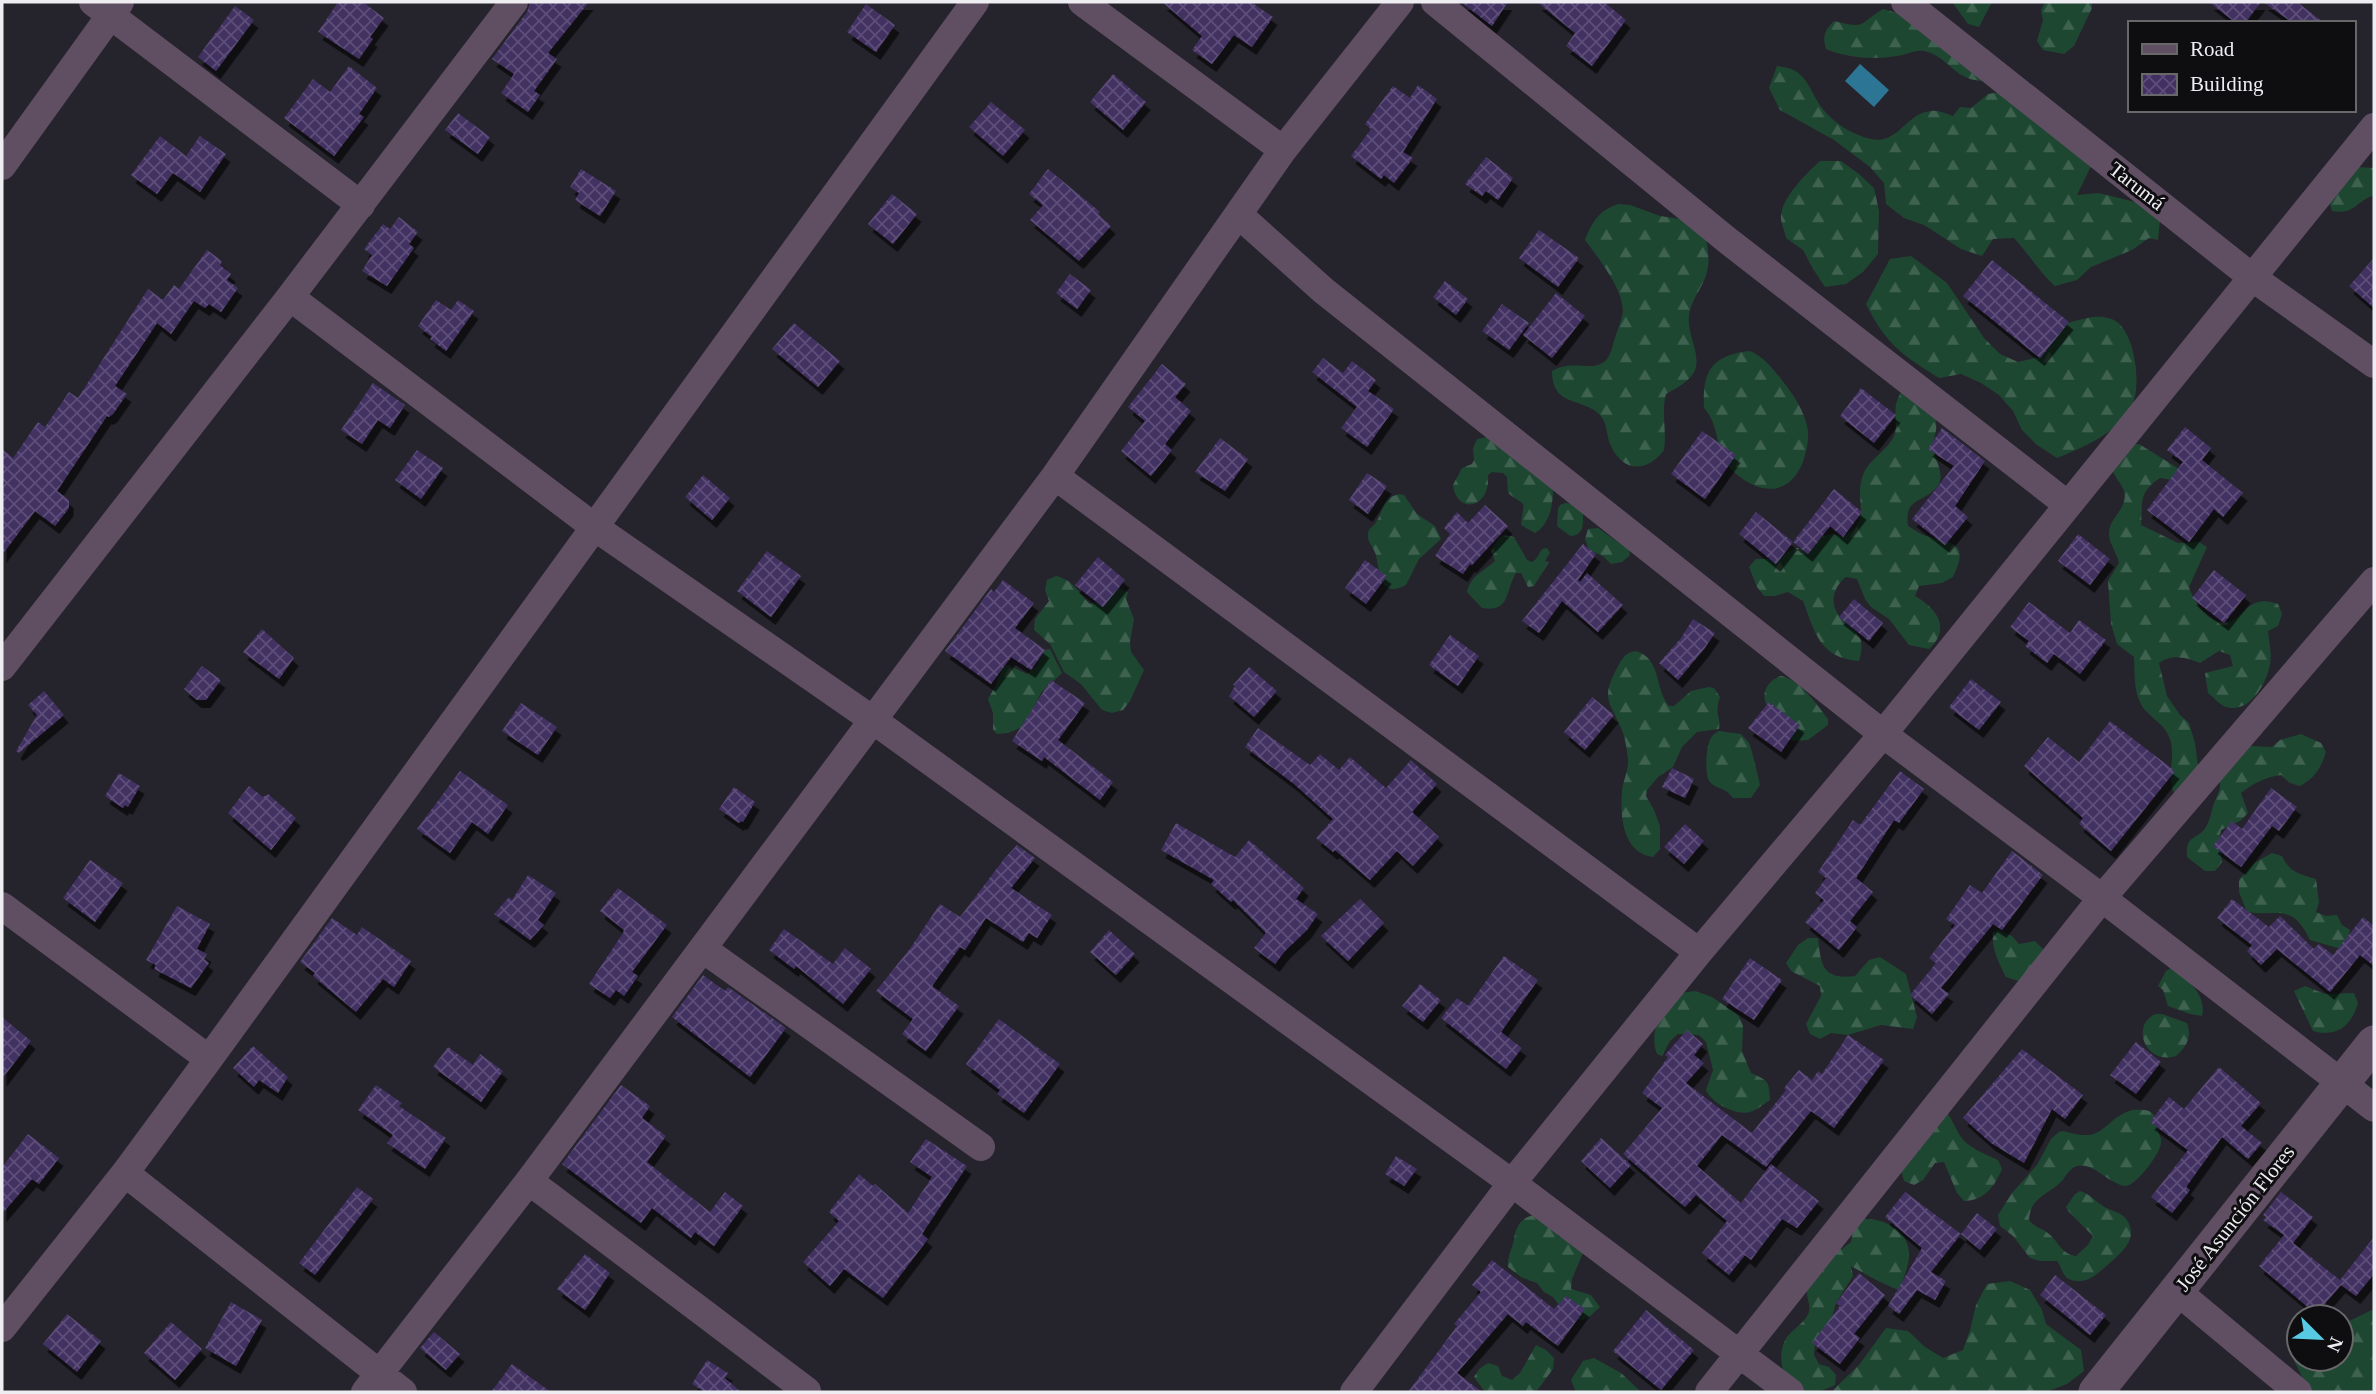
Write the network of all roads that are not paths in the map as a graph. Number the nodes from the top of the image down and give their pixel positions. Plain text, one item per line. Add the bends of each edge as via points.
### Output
1 (513, 2) edge
2 (975, 2) edge
3 (1082, 2) edge
4 (1400, 2) edge
5 (1435, 2) edge
6 (1905, 2) edge
7 (108, 6) edge
8 (2374, 127) edge
9 (1283, 150) junction
10 (2, 166) edge
11 (361, 205) junction
12 (1239, 215) junction
13 (2253, 278) junction
14 (290, 298) junction
15 (2374, 364) edge
16 (1055, 476) junction
17 (2068, 505) junction
18 (593, 526) junction
19 (2374, 582) edge
20 (2, 667) edge
21 (873, 720) junction
22 (1883, 734) junction
23 (2102, 898) junction
24 (2, 906) edge
25 (703, 950) junction
26 (1699, 952) junction
27 (2374, 1044) edge
28 (209, 1059) junction
29 (2341, 1083) junction
30 (2374, 1108) edge
31 (981, 1147) dead end
32 (125, 1173) junction
33 (529, 1181) junction
34 (1512, 1183) junction
35 (2178, 1292) junction
36 (2, 1328) edge
37 (1738, 1353) junction
38 (372, 1383) edge
39 (807, 1391) edge
40 (403, 1392) edge
41 (1354, 1392) edge
42 (1709, 1392) edge
43 (1790, 1392) edge
44 (2096, 1392) edge
45 (2298, 1392) edge

1 - 11 street
2 - 18 street
3 - 9 street
4 - 9 street
5 - 17 street via 1727,240
6 - 13 street, Tarumá
7 - 10 street
7 - 11 street
8 - 13 street
9 - 12 street
11 - 14 street
12 - 16 street
12 - 22 street via 1324,291
13 - 15 street, Tarumá
13 - 17 street
14 - 18 street
14 - 20 street
16 - 21 street
16 - 26 street
17 - 22 street
18 - 21 street
18 - 28 street
19 - 23 street
21 - 25 street
21 - 34 street
22 - 23 street
22 - 26 street
23 - 29 street
23 - 37 street
24 - 28 street
25 - 31 street
25 - 33 street
26 - 34 street
27 - 29 street, José Asunción Flores
28 - 32 street
29 - 30 street
29 - 35 street, José Asunción Flores
32 - 36 street
32 - 38 street
33 - 38 street
33 - 39 street
34 - 37 street
34 - 41 street
35 - 44 street, José Asunción Flores
35 - 45 street
37 - 42 street
37 - 43 street
38 - 40 street

